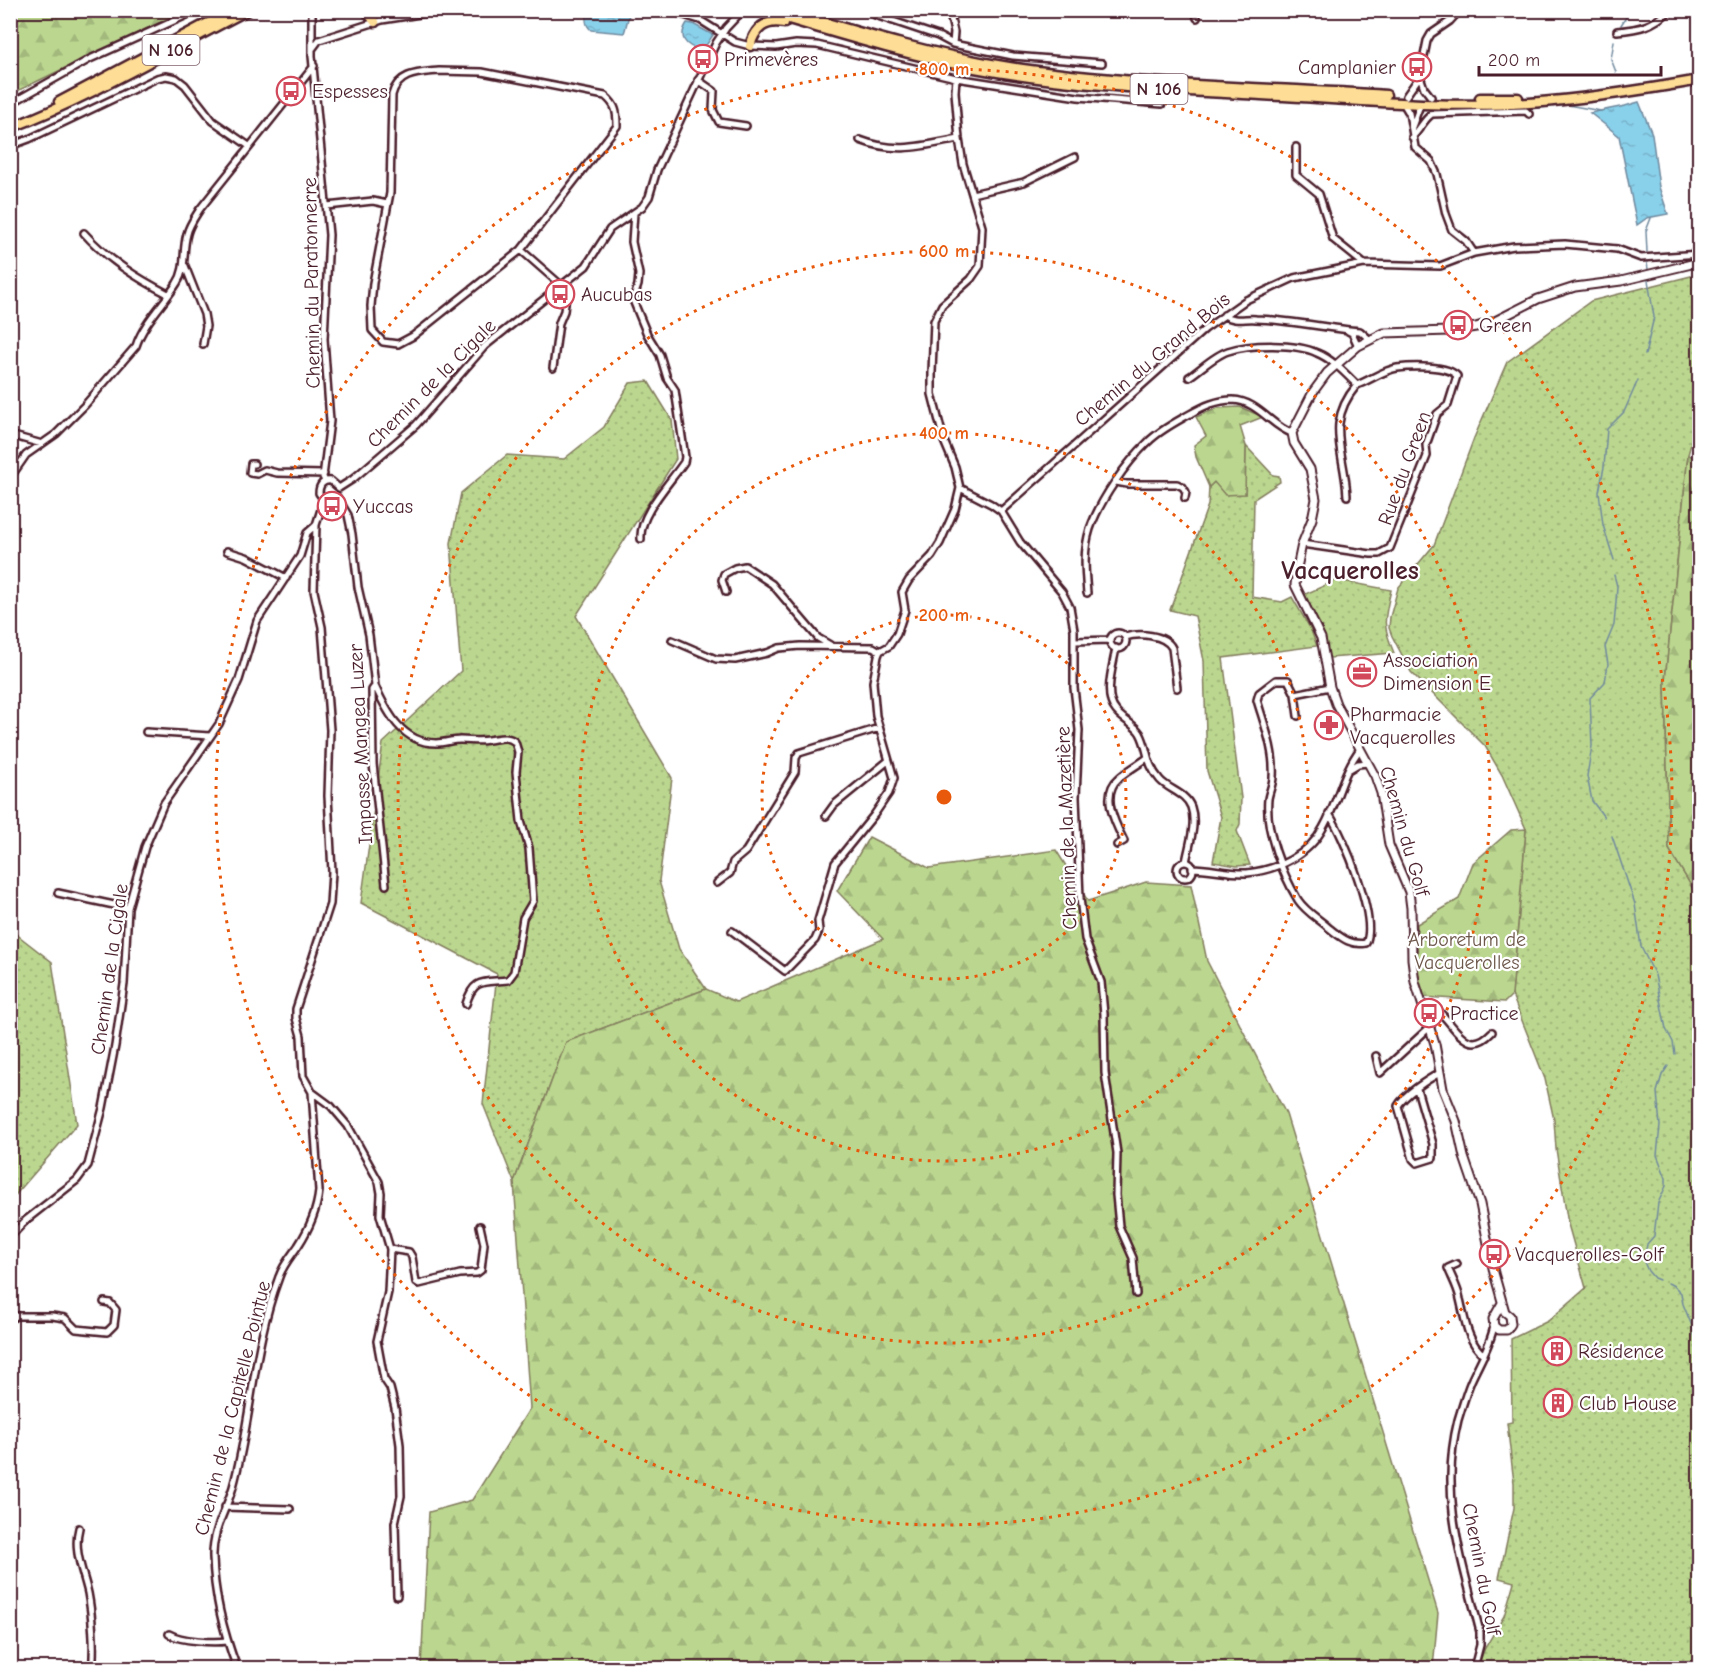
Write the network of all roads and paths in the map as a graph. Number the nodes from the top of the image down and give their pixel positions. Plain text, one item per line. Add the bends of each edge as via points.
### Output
1 (198, 10) edge
2 (229, 10) edge
3 (234, 10) edge
4 (248, 10) edge
5 (312, 10) edge
6 (366, 10) edge
7 (445, 10) edge
8 (497, 10) edge
9 (508, 10) edge
10 (668, 10) edge
11 (743, 10) edge
12 (783, 10) edge
13 (949, 10) edge
14 (1195, 10) edge
15 (1460, 10) edge
16 (1671, 10) edge
17 (760, 11) edge
18 (874, 15) dead end
19 (1197, 18) dead end
20 (375, 22) junction
21 (206, 24) junction
22 (1617, 31) dead end
23 (722, 34) junction
24 (866, 41) junction
25 (953, 44) junction
26 (750, 46) junction
27 (313, 48) junction
28 (1102, 63) dead end
29 (314, 66) junction
30 (1420, 76) junction
31 (956, 78) junction
32 (698, 80) junction
33 (1700, 80) edge
34 (1404, 99) junction
35 (1427, 100) junction
36 (10, 104) edge
37 (1162, 104) dead end
38 (1530, 114) dead end
39 (746, 126) dead end
40 (12, 128) edge
41 (1412, 134) junction
42 (959, 139) junction
43 (860, 140) dead end
44 (10, 146) edge
45 (249, 146) junction
46 (1296, 147) dead end
47 (1075, 157) dead end
48 (972, 194) junction
49 (387, 204) junction
50 (327, 206) junction
51 (634, 213) junction
52 (84, 233) dead end
53 (521, 250) junction
54 (1474, 253) junction
55 (1700, 254) edge
56 (1700, 262) edge
57 (1364, 264) junction
58 (185, 265) junction
59 (568, 281) junction
60 (562, 286) junction
61 (168, 294) junction
62 (1224, 315) junction
63 (1346, 330) junction
64 (1369, 339) junction
65 (203, 344) dead end
66 (1358, 346) junction
67 (1335, 364) junction
68 (553, 368) dead end
69 (1190, 377) dead end
70 (1357, 385) junction
71 (1292, 433) junction
72 (10, 435) edge
73 (42, 444) junction
74 (254, 464) dead end
75 (324, 474) junction
76 (10, 478) edge
77 (325, 481) junction
78 (1116, 482) junction
79 (339, 488) junction
80 (960, 488) junction
81 (1347, 496) dead end
82 (337, 497) junction
83 (1185, 498) dead end
84 (324, 500) junction
85 (1000, 511) junction
86 (316, 525) junction
87 (641, 539) dead end
88 (1302, 544) junction
89 (227, 551) dead end
90 (286, 578) junction
91 (726, 592) dead end
92 (1087, 593) dead end
93 (1125, 637) junction
94 (672, 640) dead end
95 (1110, 640) junction
96 (1075, 641) junction
97 (831, 646) junction
98 (1116, 648) junction
99 (880, 651) junction
100 (375, 686) junction
101 (1330, 687) junction
102 (1177, 688) dead end
103 (1295, 694) junction
104 (1298, 716) dead end
105 (879, 728) junction
106 (146, 732) dead end
107 (210, 736) junction
108 (1360, 749) junction
109 (1147, 758) junction
110 (1354, 758) junction
111 (888, 761) junction
112 (1368, 763) junction
113 (1358, 764) junction
114 (1345, 774) junction
115 (1329, 814) junction
116 (826, 816) dead end
117 (1118, 845) dead end
118 (1186, 862) junction
119 (1281, 865) junction
120 (1192, 868) junction
121 (717, 883) dead end
122 (386, 885) dead end
123 (58, 893) dead end
124 (128, 908) junction
125 (732, 931) dead end
126 (466, 1004) dead end
127 (1423, 1006) junction
128 (1431, 1026) junction
129 (1492, 1032) dead end
130 (1376, 1056) dead end
131 (1440, 1073) junction
132 (1417, 1089) junction
133 (312, 1092) junction
134 (480, 1226) dead end
135 (10, 1237) edge
136 (390, 1249) junction
137 (1457, 1264) dead end
138 (1136, 1294) dead end
139 (104, 1302) dead end
140 (1502, 1302) junction
141 (1505, 1312) junction
142 (1496, 1314) junction
143 (10, 1319) edge
144 (1496, 1328) junction
145 (1484, 1355) junction
146 (225, 1507) junction
147 (290, 1509) dead end
148 (79, 1528) dead end
149 (397, 1596) dead end
150 (169, 1634) dead end
151 (227, 1641) junction
152 (92, 1668) edge
153 (237, 1668) edge
154 (1474, 1668) edge

1 - 36 street via 90,59
2 - 21 main road
3 - 21 main road, N 106
4 - 40 main road, N 106 via 95,91
5 - 27 street, Chemin du Paratonnerre
6 - 20 main road
7 - 20 street
8 - 9 street
10 - 23 street via 700,20
11 - 23 street, Chemin de la Cigale
12 - 34 main road, N 106 via 945,54 1046,72
13 - 25 street
14 - 19 street
15 - 30 street via 1431,34
16 - 22 street via 1644,28
17 - 24 main road, N 106
18 - 25 street
20 - 27 street via 319,40
21 - 40 main road, N 106
23 - 26 street
23 - 32 street, Chemin de la Cigale
24 - 26 main road via 778,21 759,28
24 - 34 main road, N 106 via 1047,80 1184,91
25 - 28 street via 1013,56
26 - 31 street via 817,45
27 - 29 street, Chemin du Paratonnerre
29 - 45 street
29 - 50 street, Chemin du Paratonnerre
30 - 34 street
30 - 35 street
31 - 37 street via 1078,98
31 - 42 street
32 - 39 street via 714,91 713,110 719,122
32 - 51 street, Chemin de la Cigale via 657,170 649,197
33 - 35 main road, N 106 via 1564,99
34 - 35 main road, N 106
34 - 41 street
35 - 41 street via 1419,108
38 - 41 street via 1432,114
41 - 54 street via 1415,147 1431,161 1437,174 1452,230
42 - 43 street via 890,149
42 - 48 street
44 - 45 street via 166,76 185,85 213,121
45 - 58 street via 210,194 187,231
46 - 57 street via 1296,175 1319,194 1333,239
47 - 48 street via 1024,182
48 - 80 street via 982,227 980,266 942,305 934,321 932,394
49 - 50 street via 373,201
49 - 53 street via 370,306 372,330 383,342 398,344 413,336
49 - 53 street via 392,95 407,75 482,72 605,96 617,111 617,126
50 - 75 street, Chemin du Paratonnerre via 324,339 330,421
51 - 59 street, Chemin de la Cigale via 610,229 586,266
51 - 87 street via 632,242 639,274 633,300 675,390 685,457 650,509 640,531
52 - 61 street via 123,268
53 - 60 street
54 - 55 street, Chemin du Grand Bois via 1514,246 1565,244 1617,249 1641,258
54 - 57 street, Chemin du Grand Bois via 1440,266
56 - 64 street via 1627,280 1575,287 1476,327 1384,333
57 - 62 street, Chemin du Grand Bois via 1294,278
58 - 61 street via 178,283
58 - 65 street via 205,320
59 - 60 street, Chemin de la Cigale
59 - 68 street
60 - 79 street, Chemin de la Cigale via 496,336 416,425
61 - 73 street via 136,346 85,405
62 - 63 street via 1233,320 1276,320
62 - 85 street, Chemin du Grand Bois
63 - 64 street via 1360,330
63 - 66 street
64 - 66 street
66 - 67 street
67 - 69 street via 1316,352 1297,348 1254,347 1227,351
67 - 70 street
67 - 71 street via 1320,381
70 - 81 street via 1339,416
70 - 88 street, Rue du Green via 1396,369 1444,368 1458,376 1448,405 1437,414 1426,445 1427,456 1390,548 1371,554
71 - 78 street via 1243,402 1216,402 1148,441
71 - 88 street, Chemin du Golf via 1310,469 1316,495
72 - 73 street
73 - 76 street via 26,455
74 - 75 street via 250,473 265,470
75 - 77 street, Chemin du Paratonnerre
77 - 79 street via 332,481
77 - 84 street via 319,488
78 - 83 street via 1177,484 1186,492
78 - 92 street via 1091,528 1085,549
79 - 82 street
80 - 85 street
80 - 99 street via 940,543 902,592 904,610 897,634
82 - 84 street
82 - 100 street, Impasse Mangea Luzer via 348,515 352,534
84 - 86 street, Chemin de la Cigale
85 - 96 street, Chemin de la Mazetière via 1062,592 1070,607
86 - 90 street, Chemin de la Cigale via 307,533 300,556
86 - 133 street, Chemin de la Capitelle Pointue via 314,591 322,627 329,717 332,880 330,904 296,1009 303,1076
88 - 101 street, Chemin du Golf via 1295,585 1321,638
89 - 90 street
90 - 107 street, Chemin de la Cigale via 257,621 239,680
91 - 97 street via 724,574 745,566 772,584 818,638
93 - 95 street via 1116,633
93 - 98 street via 1123,646
93 - 102 street via 1163,638 1169,642
94 - 97 street via 716,659 735,660 779,648
95 - 96 street
95 - 98 street
96 - 138 street, Chemin de la Mazetière via 1074,688 1080,730 1076,797 1080,898 1085,939 1101,982 1105,1073 1117,1152 1119,1226 1133,1258
97 - 99 street via 873,647
98 - 109 street via 1111,704 1142,736
99 - 105 street via 873,682
100 - 122 street, Impasse Mangea Luzer via 372,764
100 - 126 street via 393,720 406,733 424,742 506,738 515,742 518,752 516,772 533,901 523,918 514,972 508,980 475,986
101 - 103 street
101 - 108 street, Chemin du Golf
103 - 104 street
103 - 119 street via 1288,681 1276,680 1259,693 1257,700 1271,748 1273,777 1268,801 1272,839
105 - 111 street
105 - 121 street via 799,753 795,772 746,850 732,862 730,873
106 - 107 street
107 - 124 street, Chemin de la Cigale via 164,803 152,828
108 - 110 street
108 - 112 street, Chemin du Golf
109 - 117 street via 1117,779 1111,790 1111,811 1124,841
109 - 118 street via 1162,782 1184,796 1191,806 1193,820
110 - 113 street
110 - 114 street
111 - 116 street
111 - 125 street via 894,778 889,793 835,863 815,940 788,969 782,970
112 - 113 street
112 - 127 street, Chemin du Golf via 1381,793 1389,845 1408,892 1414,976
113 - 114 street
114 - 115 street
115 - 119 street via 1315,839
115 - 119 street via 1354,868 1366,909 1369,937 1365,943 1348,943 1308,911
118 - 120 street
118 - 120 street via 1177,867 1180,876 1190,876
119 - 120 street via 1245,873
123 - 124 street
124 - 135 street, Chemin de la Cigale via 124,984 115,1046 88,1165 77,1180
127 - 128 street, Chemin du Golf
127 - 129 street via 1437,1008 1465,1039 1478,1042
128 - 130 street via 1380,1073
128 - 131 street, Chemin du Golf
131 - 132 street
131 - 140 street, Chemin du Golf via 1480,1204
132 - 132 street via 1398,1106 1413,1159 1422,1163 1433,1158 1434,1144
133 - 136 street via 348,1126 379,1182 380,1215
133 - 146 street, Chemin de la Capitelle Pointue via 318,1206 279,1275 262,1329 240,1454
134 - 136 street via 484,1244 481,1270 477,1273 419,1284 410,1252
136 - 149 street via 388,1292 377,1341 400,1444 401,1496 395,1523
137 - 145 street via 1448,1268 1475,1348
139 - 143 street via 116,1310 114,1325 107,1332 76,1329 65,1318 51,1316
140 - 141 street, Chemin du Golf
140 - 142 street
141 - 142 street
141 - 144 street via 1511,1324 1507,1330
142 - 144 street
144 - 145 street, Chemin du Golf
145 - 154 street, Chemin du Golf via 1459,1419 1451,1478 1454,1529 1480,1632
146 - 147 street
146 - 151 street, Chemin de la Capitelle Pointue via 213,1555
148 - 152 street via 78,1557 89,1601
150 - 151 street via 175,1638
151 - 153 street, Chemin de la Capitelle Pointue

